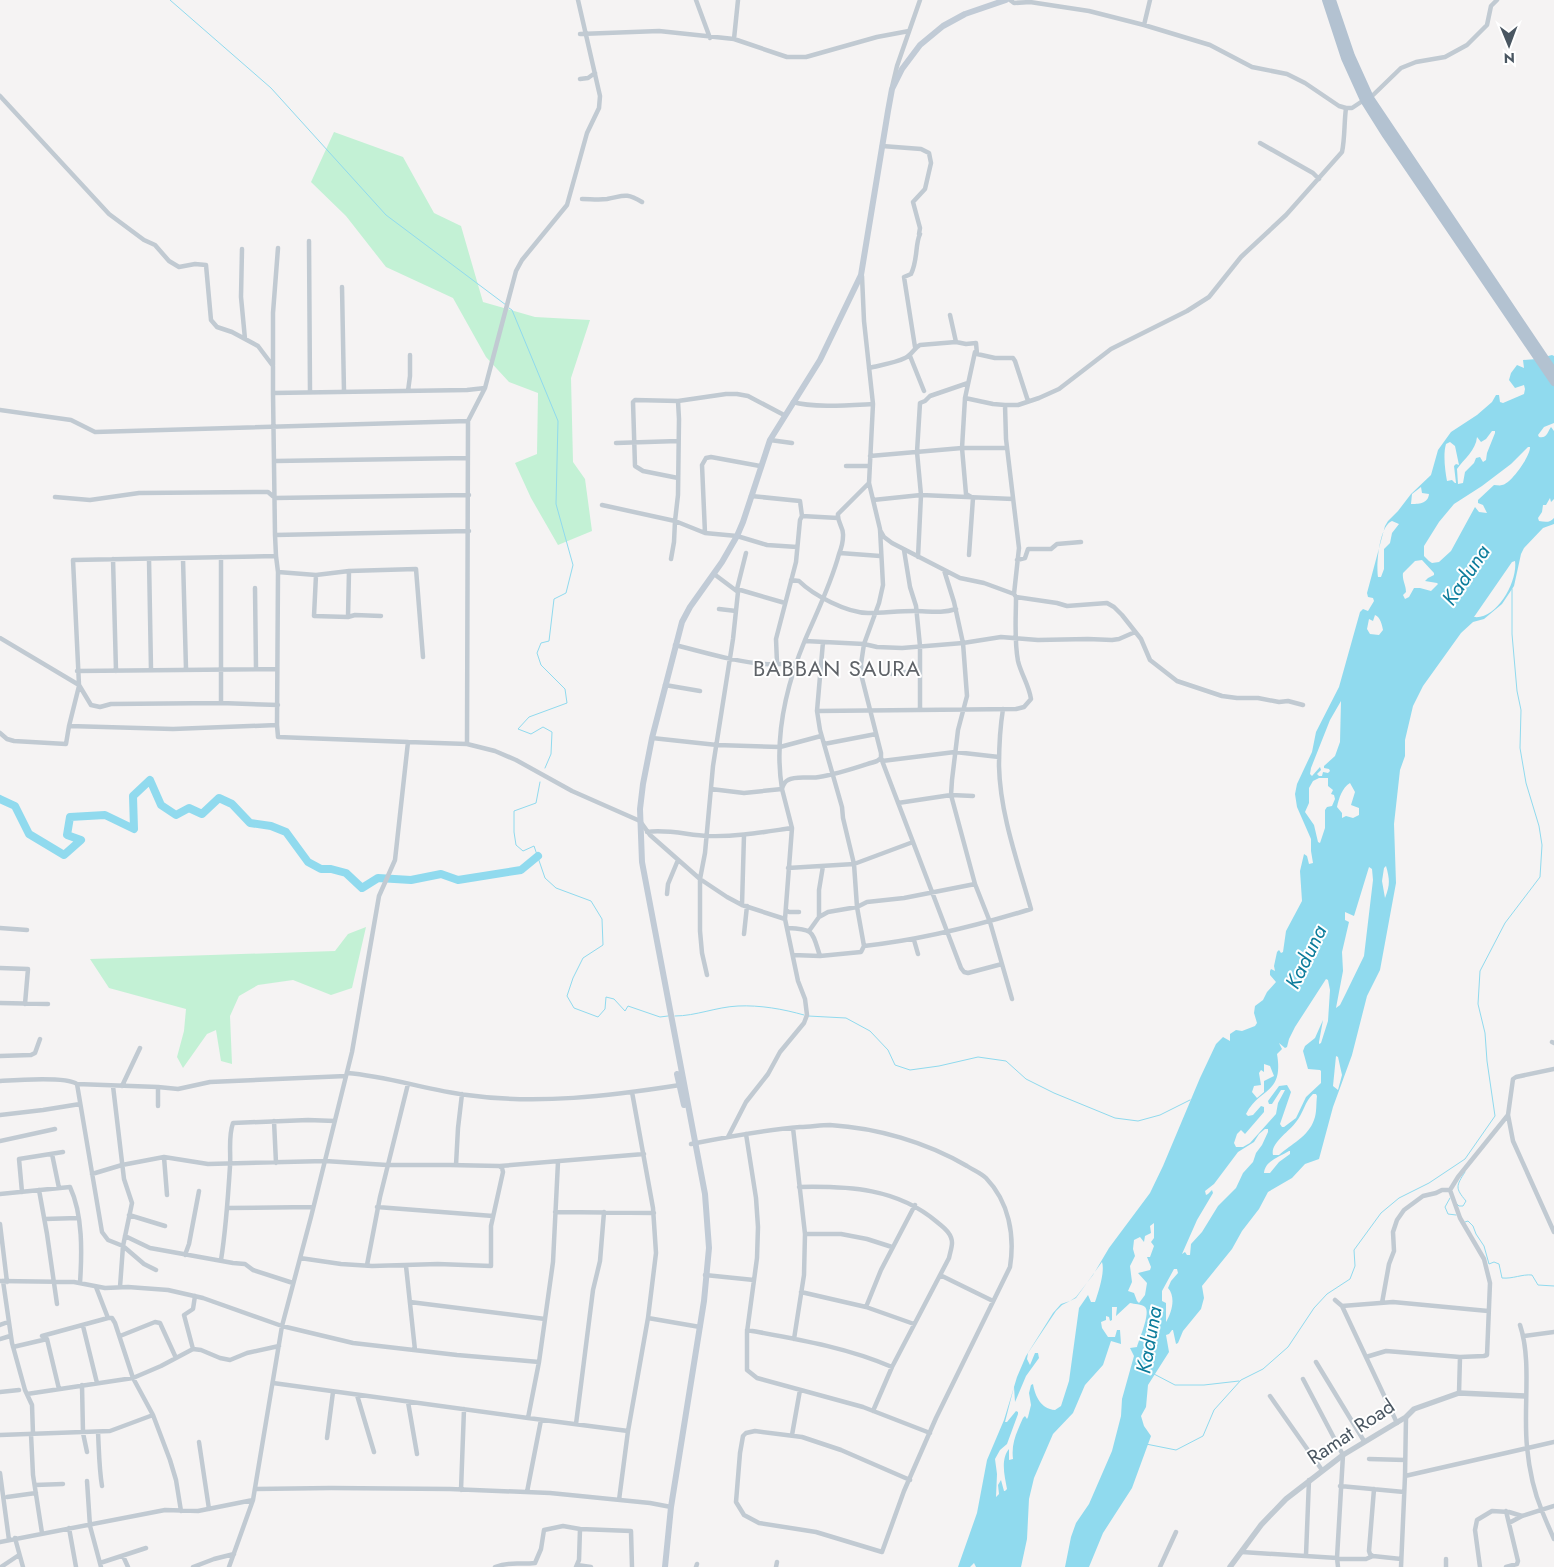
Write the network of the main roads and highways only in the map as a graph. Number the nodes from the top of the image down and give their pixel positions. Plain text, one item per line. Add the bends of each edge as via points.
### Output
1 (1006, 0) edge
2 (1326, 0) edge
3 (1332, 0) edge
4 (1367, 99) junction
5 (1535, 349) junction
6 (1554, 372) edge
7 (1554, 382) edge
8 (663, 1567) edge

1 - 8 main road via 965,14 931,34 910,56 892,89 862,275 820,360 770,440 730,551 682,622 652,738 642,784 637,838 640,872 693,1143 705,1247 705,1275
2 - 4 main road via 1345,58
3 - 4 main road
4 - 5 main road
5 - 6 main road
5 - 7 main road

